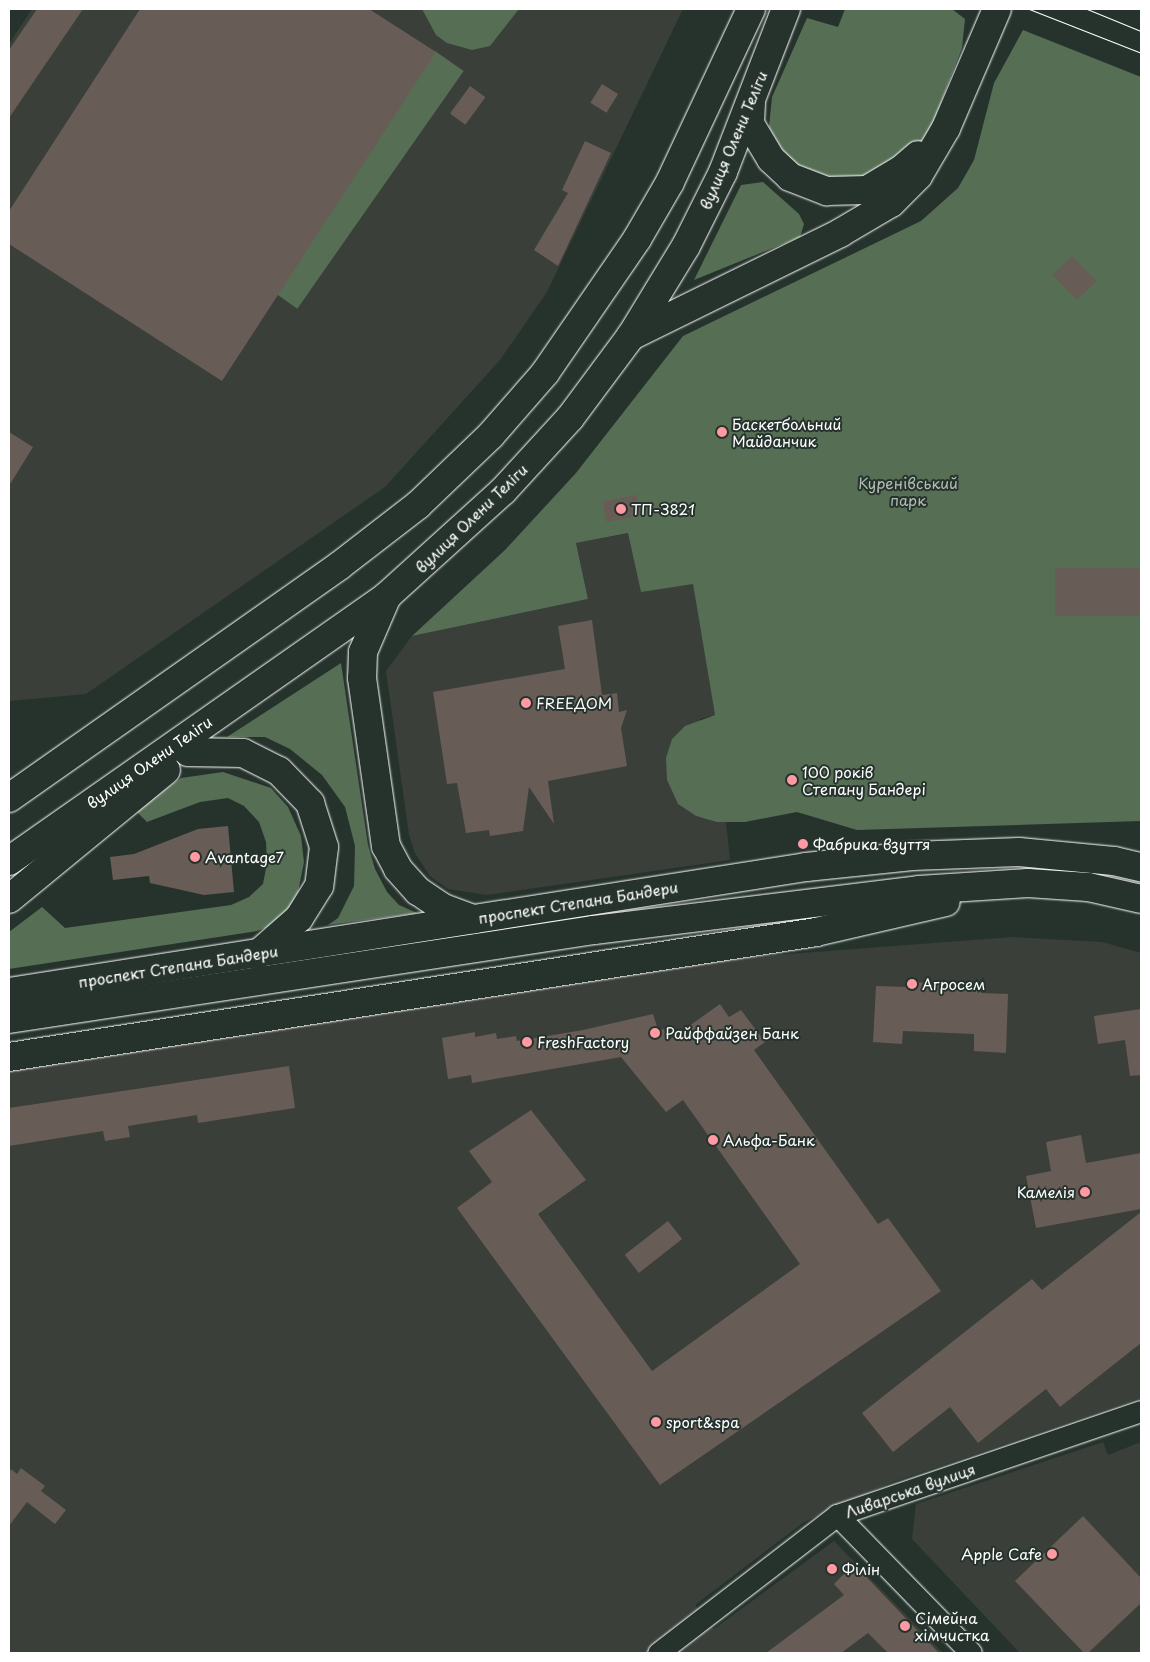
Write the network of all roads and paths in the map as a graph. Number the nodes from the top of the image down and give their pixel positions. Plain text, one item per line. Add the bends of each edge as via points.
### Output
1 (786, 9) edge
2 (997, 9) edge
3 (748, 17) edge
4 (751, 103) junction
5 (946, 128) junction
6 (631, 336) junction
7 (387, 596) junction
8 (270, 677) junction
9 (188, 752) junction
10 (9, 798) edge
11 (9, 861) edge
12 (1139, 865) edge
13 (1028, 883) junction
14 (9, 899) edge
15 (1141, 899) edge
16 (475, 919) junction
17 (258, 954) junction
18 (13, 992) edge
19 (15, 1018) edge
20 (9, 1056) edge
21 (1141, 1411) edge
22 (837, 1515) junction
23 (658, 1653) edge
24 (971, 1653) edge

1 - 4 main road, вулиця Олени Теліги
2 - 5 main road
3 - 10 main road via 670,182 637,240 545,373 491,435 418,505 338,566
4 - 5 main road via 750,124 771,159 790,177 827,191 867,190 902,170
4 - 6 main road, вулиця Олени Теліги via 723,172 686,246
5 - 6 main road via 918,176 891,203 840,233
6 - 7 main road, вулиця Олени Теліги via 570,418 503,491
7 - 8 main road, вулиця Олени Теліги
7 - 16 main road via 363,652 362,678 386,846 398,869 418,891 444,908
8 - 9 main road
8 - 11 main road, вулиця Олени Теліги
9 - 14 main road
9 - 17 main road via 243,753 280,771 310,803 324,847 319,886 299,918
12 - 16 main road, проспект Степана Бандери via 1019,852 912,856 806,867
13 - 15 main road, проспект Степана Бандери via 1088,887
13 - 19 main road, проспект Степана Бандери via 910,891 594,930
13 - 20 main road via 816,932
16 - 17 main road, проспект Степана Бандери
17 - 18 main road, проспект Степана Бандери
21 - 22 street, Ливарська вулиця
22 - 23 street, Ливарська вулиця
22 - 24 street

